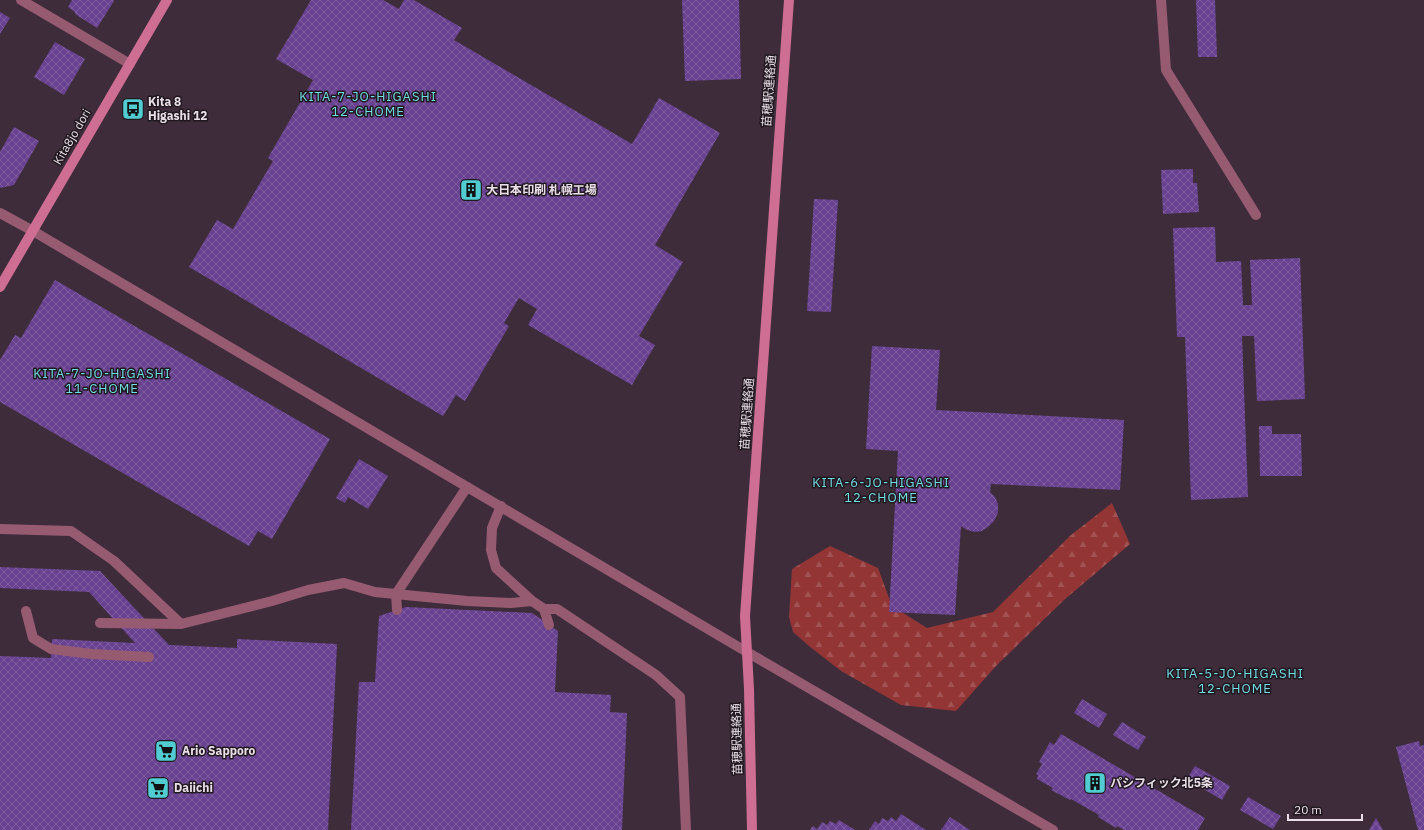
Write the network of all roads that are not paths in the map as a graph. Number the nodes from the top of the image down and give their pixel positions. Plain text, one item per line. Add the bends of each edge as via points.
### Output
1 (21, 0) edge
2 (167, 0) edge
3 (789, 0) edge
4 (1161, 0) edge
5 (130, 64) junction
6 (0, 213) edge
7 (1256, 215) dead end
8 (33, 231) junction
9 (0, 287) edge
10 (467, 487) junction
11 (501, 506) junction
12 (0, 529) edge
13 (396, 594) junction
14 (532, 601) junction
15 (544, 609) junction
16 (396, 610) dead end
17 (26, 611) dead end
18 (100, 623) dead end
19 (181, 624) junction
20 (549, 625) dead end
21 (747, 652) junction
22 (149, 658) dead end
23 (686, 830) edge
24 (752, 830) edge
25 (1052, 830) edge

1 - 5 street
2 - 5 street, Kita8jo dori
3 - 21 street, 苗穂駅連絡通 via 746,608
4 - 7 street via 1166,70
5 - 8 street, Kita8jo dori
6 - 8 street
8 - 9 street, Kita8jo dori
8 - 10 street
10 - 11 street
10 - 13 street
11 - 14 street via 492,528 491,550 496,568
11 - 21 street
12 - 19 street via 71,531 114,561
13 - 14 street via 467,601
13 - 16 street
13 - 19 street via 375,592 344,583
14 - 15 street
15 - 20 street
15 - 23 street via 557,609 656,675 680,696
17 - 22 street via 33,638 51,649
18 - 19 street
21 - 24 street, 苗穂駅連絡通
21 - 25 street

